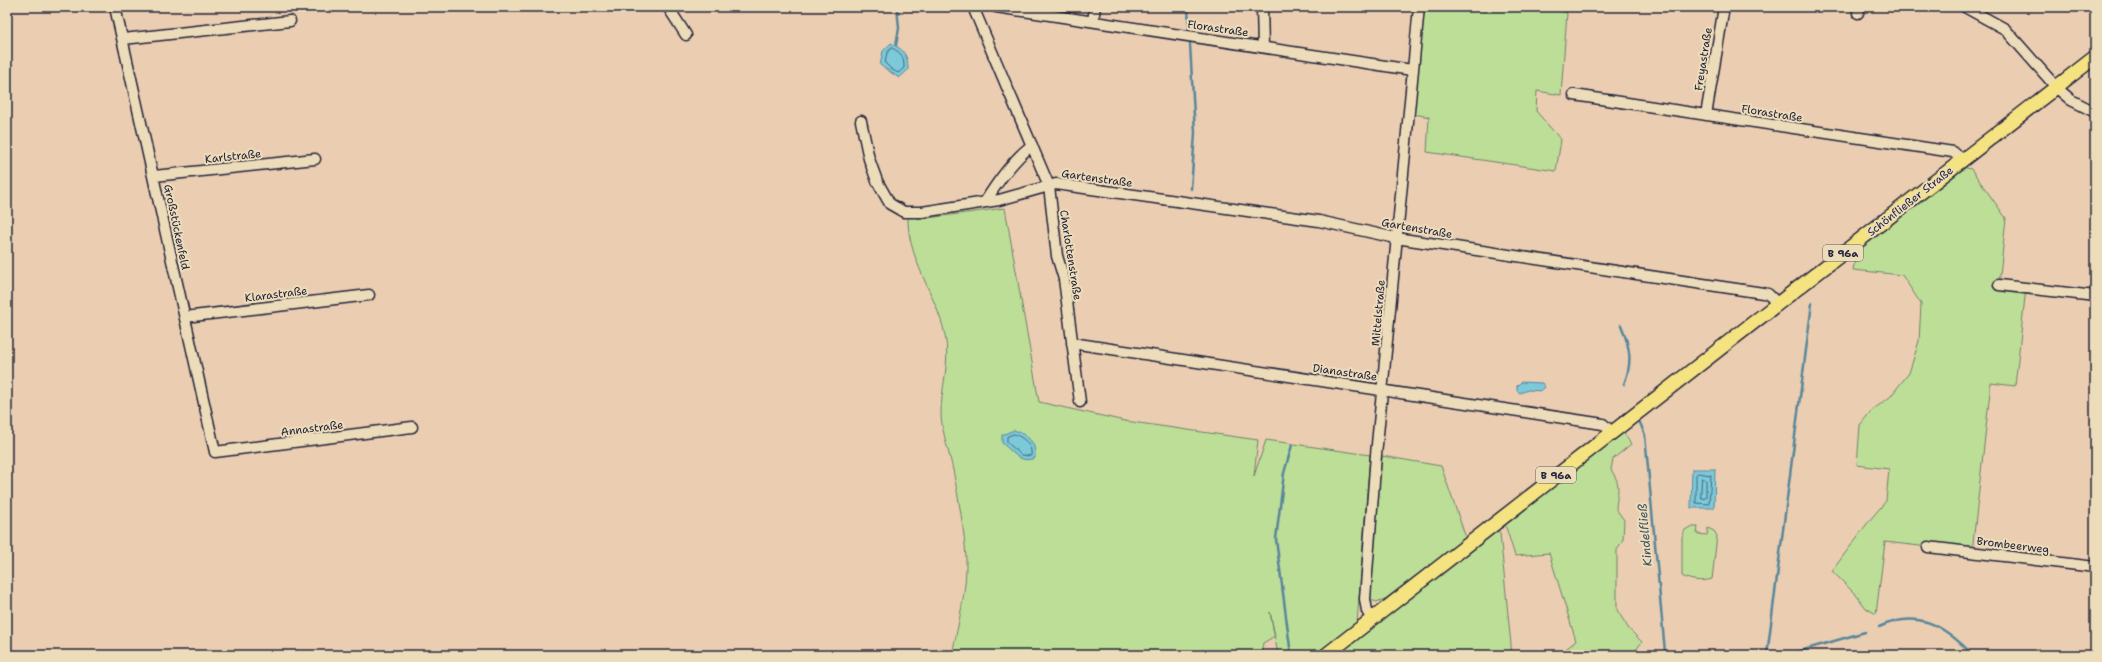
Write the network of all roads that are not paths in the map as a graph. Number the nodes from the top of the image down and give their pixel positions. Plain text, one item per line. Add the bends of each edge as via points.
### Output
1 (115, 7) edge
2 (668, 7) edge
3 (973, 7) edge
4 (996, 7) edge
5 (1095, 7) edge
6 (1262, 7) edge
7 (1419, 7) edge
8 (1724, 7) edge
9 (1966, 7) edge
10 (290, 21) dead end
11 (1093, 21) junction
12 (686, 35) dead end
13 (123, 39) junction
14 (1263, 47) junction
15 (2095, 57) edge
16 (1412, 70) junction
17 (2057, 88) junction
18 (1574, 95) dead end
19 (2095, 112) edge
20 (1706, 115) junction
21 (861, 121) dead end
22 (1032, 145) junction
23 (315, 159) dead end
24 (1963, 160) junction
25 (154, 176) junction
26 (1049, 186) junction
27 (984, 202) junction
28 (1396, 238) junction
29 (1999, 285) dead end
30 (369, 295) dead end
31 (2095, 296) edge
32 (1778, 304) junction
33 (185, 317) junction
34 (1072, 344) junction
35 (1383, 389) junction
36 (1080, 402) dead end
37 (412, 427) dead end
38 (1612, 432) junction
39 (215, 452) joint
40 (1928, 547) dead end
41 (2095, 568) edge
42 (1372, 619) junction
43 (1326, 655) edge

1 - 13 street, Großstückenfeld
2 - 12 street
3 - 22 street, Charlottenstraße
4 - 11 street, Florastraße
5 - 11 street
6 - 14 street
7 - 16 street, Mittelstraße
8 - 20 street, Freyastraße
9 - 17 street via 2005,29
10 - 13 street
11 - 14 street, Florastraße
13 - 25 street, Großstückenfeld
14 - 16 street, Florastraße
15 - 17 main road, Schönfließer Straße / B 96a
16 - 28 street, Mittelstraße
17 - 19 street via 2071,100
17 - 24 main road, Schönfließer Straße / B 96a
18 - 20 street, Florastraße
20 - 24 street, Florastraße via 1953,152
21 - 27 street, Gartenstraße via 869,159 877,181 890,204 904,212 922,212
22 - 26 street, Charlottenstraße
22 - 27 street via 1013,164
23 - 25 street, Karlstraße
24 - 32 main road, Schönfließer Straße / B 96a
25 - 33 street, Großstückenfeld
26 - 27 street, Gartenstraße
26 - 28 street, Gartenstraße via 1056,184 1319,221
26 - 34 street, Charlottenstraße via 1057,256 1064,279
28 - 32 street, Gartenstraße via 1763,293 1768,294
28 - 35 street, Mittelstraße
29 - 31 street
30 - 33 street, Klarastraße
32 - 38 main road, Schönfließer Straße / B 96a
33 - 39 street, Großstückenfeld
34 - 35 street, Dianastraße
34 - 36 street, Charlottenstraße
35 - 38 street, Dianastraße via 1603,424
35 - 42 street, Mittelstraße via 1365,599 1367,611
37 - 39 street, Annastraße
38 - 42 main road, B 96a
40 - 41 street, Brombeerweg
42 - 43 main road, B 96a

